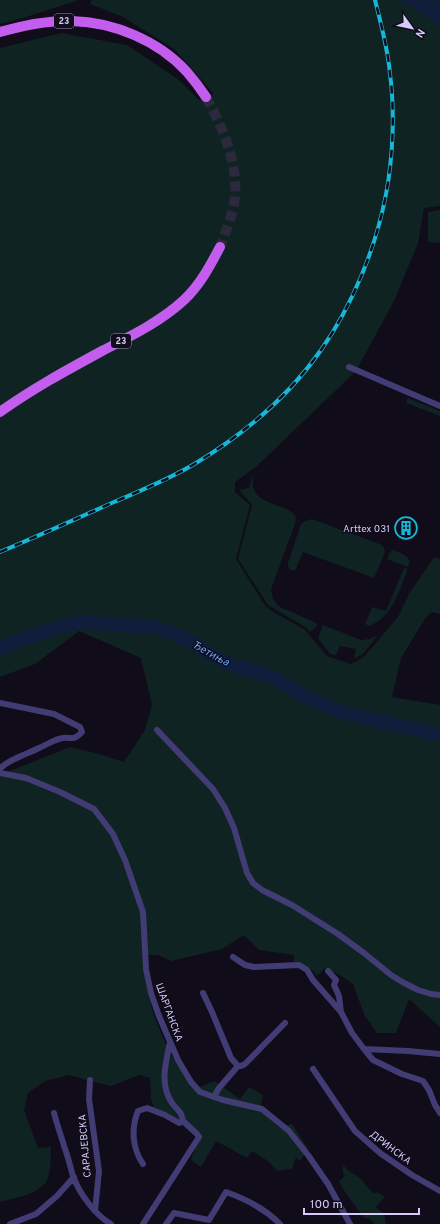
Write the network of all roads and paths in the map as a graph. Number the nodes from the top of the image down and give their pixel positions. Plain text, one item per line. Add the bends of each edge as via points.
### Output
1 (0, 32) edge
2 (206, 97) tunnel mouth
3 (220, 247) tunnel mouth
4 (349, 367) dead end
5 (440, 406) edge
6 (0, 412) edge
7 (0, 703) edge
8 (157, 730) dead end
9 (0, 769) edge
10 (0, 773) edge
11 (233, 957) dead end
12 (328, 971) dead end
13 (203, 993) dead end
14 (440, 995) edge
15 (341, 1012) junction
16 (285, 1023) dead end
17 (170, 1042) junction
18 (364, 1049) junction
19 (440, 1054) edge
20 (238, 1066) junction
21 (313, 1069) dead end
22 (90, 1080) dead end
23 (214, 1097) junction
24 (440, 1113) edge
25 (54, 1114) dead end
26 (183, 1121) junction
27 (143, 1164) dead end
28 (74, 1178) junction
29 (440, 1191) edge
30 (95, 1210) junction
31 (10, 1224) edge
32 (111, 1224) edge
33 (143, 1224) edge
34 (166, 1224) edge
35 (280, 1224) edge
36 (350, 1224) edge

1 - 2 main road, 23 via 32,24 60,21 80,21 118,29 148,42 171,58
3 - 6 main road, 23 via 192,291 166,315 48,381
4 - 5 street
7 - 9 street via 54,714 80,727 82,732 70,739 61,738 13,760
8 - 14 street via 213,789 225,808 253,883 338,934 404,983 424,992
10 - 17 street, ШАРГАНСКА via 26,778 94,809 113,834 143,912 146,968 151,993
11 - 15 street via 250,966 299,965 308,970 313,980
12 - 15 street via 336,980 334,985 339,996
13 - 20 street via 231,1058
15 - 18 street
16 - 20 street via 245,1064
17 - 23 street, ШАРГАНСКА via 191,1082 200,1092
17 - 26 street via 164,1070 165,1088 172,1103 182,1113
18 - 19 street
18 - 24 street via 373,1060 423,1082
20 - 23 street
21 - 29 street, ДРИНСКА via 355,1131 380,1154
22 - 30 street, САРАЈЕВСКА via 89,1099 98,1171
23 - 36 street, ШАРГАНСКА via 262,1109 289,1131 328,1184
25 - 28 street
26 - 27 street via 179,1123 147,1108 138,1111 134,1120 133,1137 137,1155
26 - 33 street via 199,1137
28 - 30 street via 89,1205
28 - 31 street via 36,1214
30 - 32 street
34 - 35 street via 174,1213 209,1220 226,1192 253,1203

